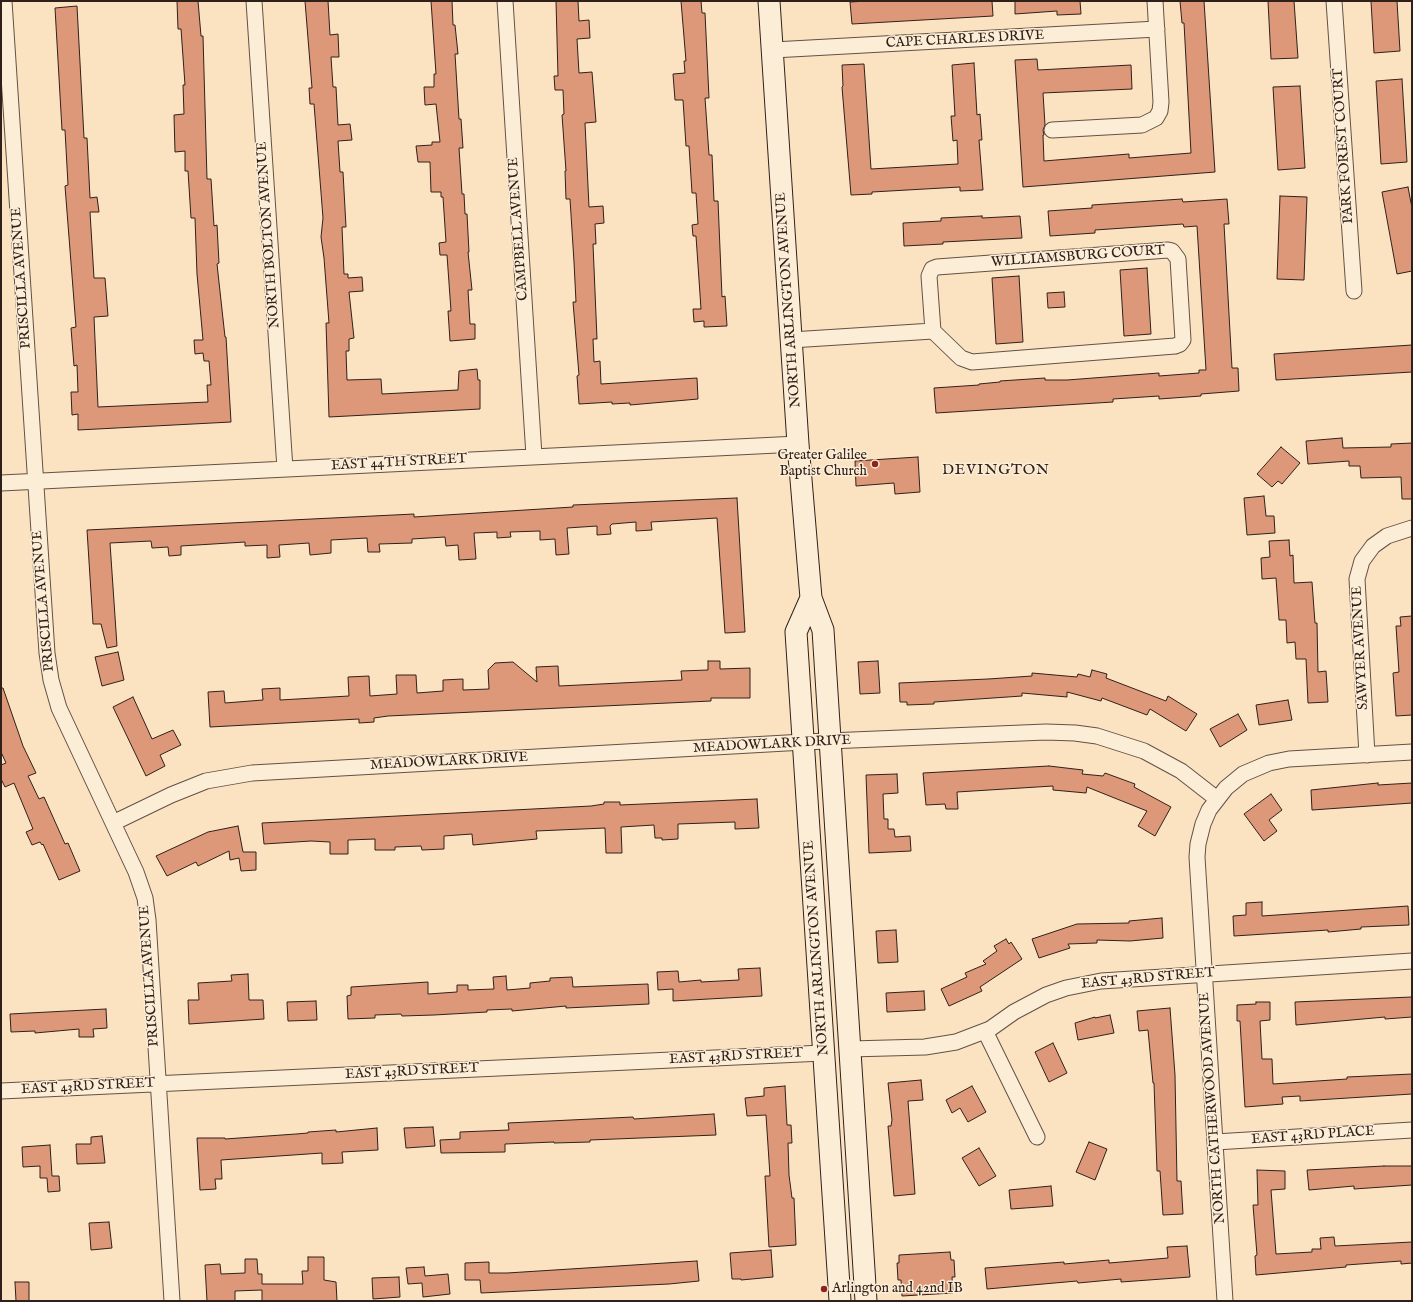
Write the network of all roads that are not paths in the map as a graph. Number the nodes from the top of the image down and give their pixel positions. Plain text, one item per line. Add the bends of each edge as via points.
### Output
1 (4, 1) edge
2 (254, 1) edge
3 (505, 1) edge
4 (770, 1) edge
5 (1155, 1) edge
6 (1334, 1) edge
7 (1157, 29) junction
8 (773, 50) junction
9 (1052, 130) dead end
10 (1354, 291) dead end
11 (933, 331) junction
12 (791, 340) junction
13 (798, 444) junction
14 (534, 456) junction
15 (285, 469) junction
16 (35, 481) junction
17 (1, 483) edge
18 (1412, 528) edge
19 (811, 598) junction
20 (804, 742) junction
21 (830, 742) junction
22 (1412, 752) edge
23 (1367, 755) junction
24 (1217, 799) junction
25 (113, 823) junction
26 (1412, 961) edge
27 (1204, 974) junction
28 (985, 1031) junction
29 (850, 1049) junction
30 (823, 1053) junction
31 (158, 1083) junction
32 (1, 1091) edge
33 (1412, 1130) edge
34 (1037, 1137) dead end
35 (1215, 1142) junction
36 (172, 1301) edge
37 (840, 1301) edge
38 (866, 1301) edge
39 (1225, 1301) edge

1 - 16 street, PRISCILLA AVENUE
2 - 15 street, NORTH BOLTON AVENUE
3 - 14 street, CAMPBELL AVENUE
4 - 8 main road, NORTH ARLINGTON AVENUE
5 - 7 street
6 - 10 street, PARK FOREST COURT
7 - 8 street, CAPE CHARLES DRIVE
7 - 9 street via 1161,102 1156,118 1142,125
8 - 12 main road, NORTH ARLINGTON AVENUE
11 - 11 street, WILLIAMSBURG COURT via 929,276 932,269 937,267 1168,250 1178,259 1183,340 1175,346 972,362 961,358
11 - 12 street
12 - 13 main road, NORTH ARLINGTON AVENUE
13 - 14 street, EAST 44TH STREET
13 - 19 main road, NORTH ARLINGTON AVENUE
14 - 15 street, EAST 44TH STREET
15 - 16 street, EAST 44TH STREET
16 - 17 street, EAST 44TH STREET
16 - 25 street, PRISCILLA AVENUE via 47,653 53,688 64,721
18 - 23 street, SAWYER AVENUE via 1387,536 1373,546 1362,561 1356,588
19 - 20 main road, NORTH ARLINGTON AVENUE via 796,632
19 - 21 main road, NORTH ARLINGTON AVENUE via 823,630
20 - 21 street, MEADOWLARK DRIVE
20 - 25 street, MEADOWLARK DRIVE via 252,773 206,781
20 - 30 main road, NORTH ARLINGTON AVENUE
21 - 24 street, MEADOWLARK DRIVE via 1046,732 1097,736 1144,751 1181,772
21 - 29 main road, NORTH ARLINGTON AVENUE
22 - 23 street
23 - 24 street via 1289,759 1268,763 1243,774
24 - 27 street, NORTH CATHERWOOD AVENUE via 1203,824 1197,850
25 - 31 street, PRISCILLA AVENUE via 136,872 146,909
26 - 27 street, EAST 43RD STREET
27 - 28 street, EAST 43RD STREET via 1101,981 1066,988 1032,1001
27 - 35 street, NORTH CATHERWOOD AVENUE
28 - 29 street, EAST 43RD STREET via 956,1042 938,1045
28 - 34 street
29 - 38 main road, NORTH ARLINGTON AVENUE
30 - 31 street, EAST 43RD STREET
30 - 37 main road, NORTH ARLINGTON AVENUE
31 - 32 street, EAST 43RD STREET
31 - 36 street, PRISCILLA AVENUE
33 - 35 street, EAST 43RD PLACE
35 - 39 street, NORTH CATHERWOOD AVENUE

